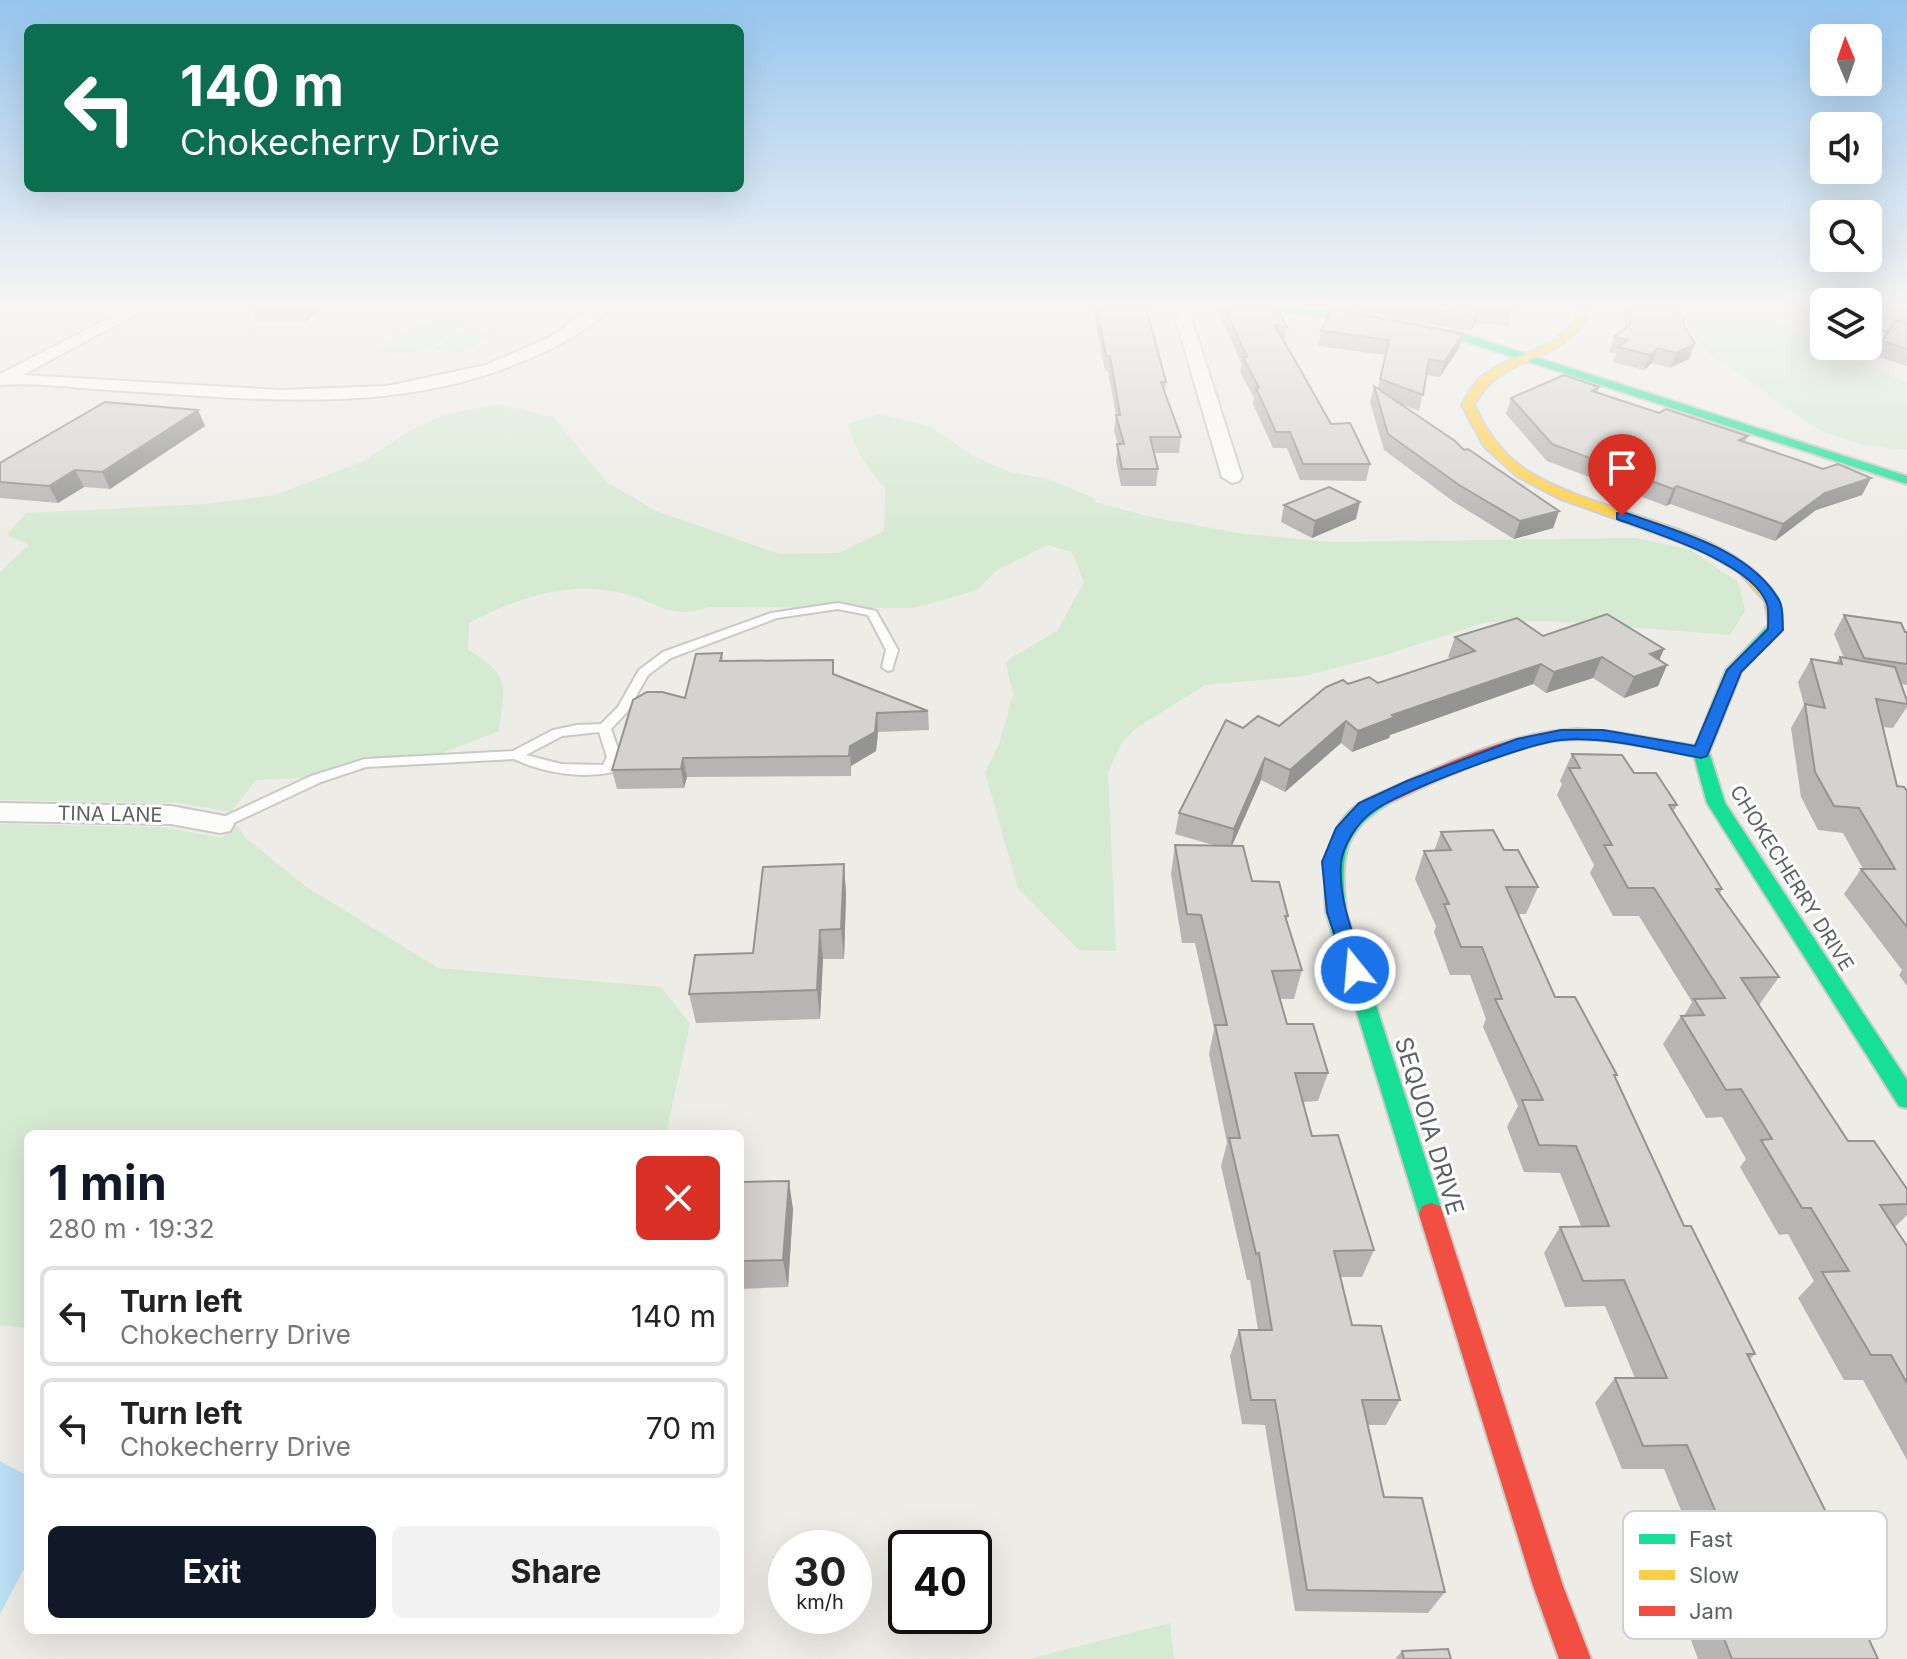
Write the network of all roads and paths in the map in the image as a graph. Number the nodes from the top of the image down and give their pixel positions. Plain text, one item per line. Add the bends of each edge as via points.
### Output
1 (43, 381) edge
2 (431, 381) edge
3 (1203, 381) edge
4 (1484, 381) edge
5 (1601, 381) edge
6 (1232, 477) dead end
7 (1907, 480) edge
8 (888, 667) dead end
9 (604, 728) junction
10 (1701, 752) junction
11 (516, 755) junction
12 (0, 812) edge
13 (220, 824) joint
14 (1907, 1099) edge
15 (1575, 1659) edge

1 - 2 street via 339,395
3 - 6 street
4 - 10 street via 1468,405 1473,425 1488,445 1532,480 1704,547 1750,574 1774,603 1775,630 1734,670
5 - 7 street
8 - 9 lane via 892,650 872,613 838,606 775,615 667,655 643,673 623,709
9 - 11 lane via 549,733
9 - 11 lane via 614,757 608,769 582,772
10 - 14 street, CHOKECHERRY DRIVE via 1716,803
10 - 15 street, SEQUOIA DRIVE via 1603,736 1561,735 1523,743 1366,808 1343,833 1332,862 1336,912
11 - 13 lane via 365,763 316,779
12 - 13 street, TINA LANE via 171,815

